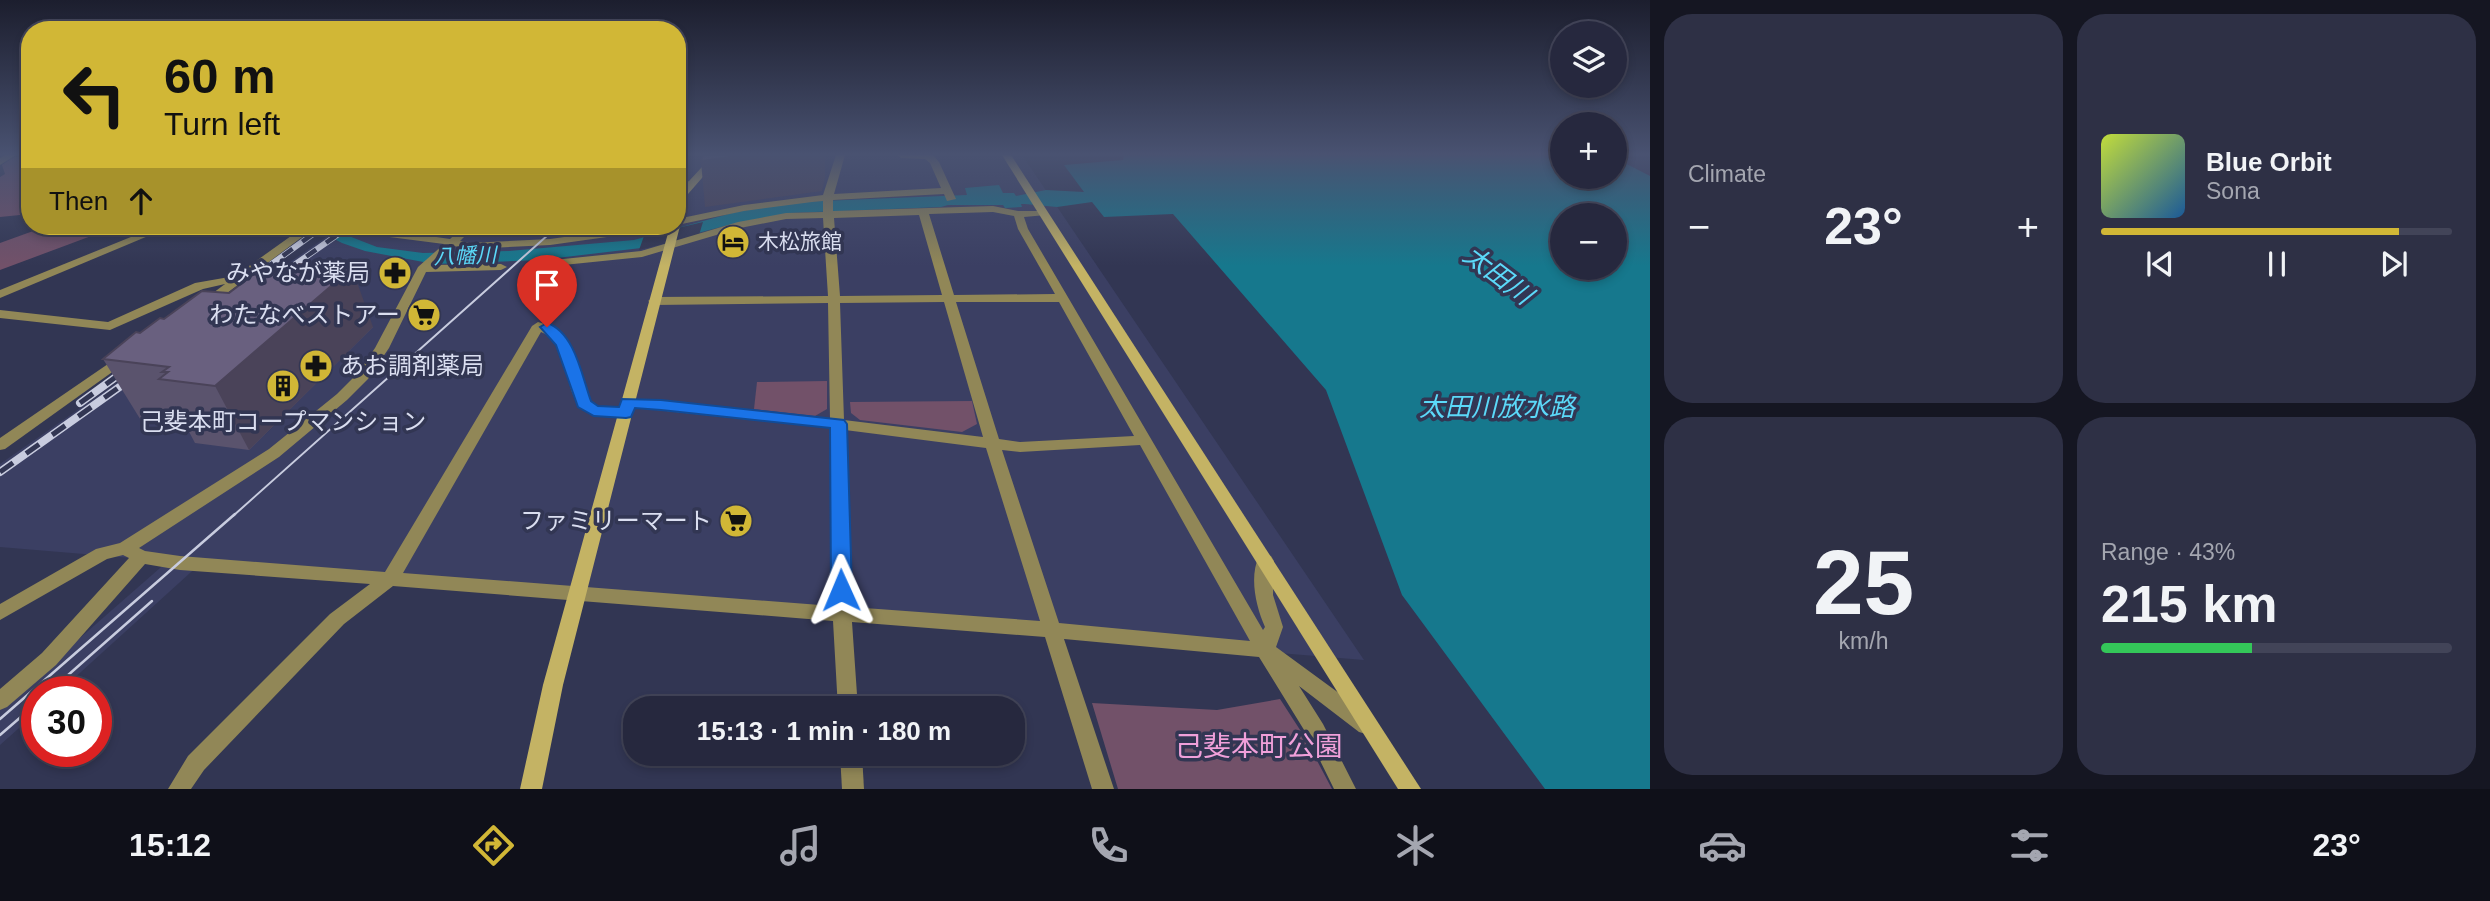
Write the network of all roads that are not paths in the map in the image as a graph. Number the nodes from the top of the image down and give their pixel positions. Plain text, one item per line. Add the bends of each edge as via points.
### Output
1 (832, 192) edge
2 (1029, 192) edge
3 (948, 193) joint
4 (829, 205) junction
5 (955, 208) junction
6 (1040, 210) junction
7 (923, 211) junction
8 (1018, 214) junction
9 (686, 227) edge
10 (686, 230) edge
11 (145, 235) edge
12 (299, 235) edge
13 (394, 235) edge
14 (459, 235) edge
15 (639, 235) edge
16 (668, 235) edge
17 (671, 235) edge
18 (449, 243) junction
19 (534, 265) dead end
20 (424, 267) junction
21 (501, 267) dead end
22 (237, 280) junction
23 (0, 294) edge
24 (1062, 298) junction
25 (834, 300) junction
26 (950, 300) junction
27 (654, 301) junction
28 (196, 310) edge
29 (0, 314) edge
30 (137, 347) edge
31 (627, 408) junction
32 (838, 424) junction
33 (1146, 440) junction
34 (992, 442) junction
35 (0, 445) edge
36 (133, 553) junction
37 (1265, 561) junction
38 (391, 578) junction
39 (577, 594) junction
40 (0, 613) edge
41 (842, 615) junction
42 (1052, 630) junction
43 (1265, 650) junction
44 (847, 696) edge
45 (0, 701) edge
46 (1373, 730) junction
47 (852, 766) edge
48 (180, 789) edge
49 (531, 789) edge
50 (853, 789) edge
51 (1103, 789) edge
52 (1345, 789) edge
53 (1410, 789) edge

1 - 4 street
2 - 6 street
3 - 4 street
3 - 5 street
4 - 7 street
4 - 9 street via 740,207
4 - 10 street via 737,225
4 - 25 street
5 - 7 street
5 - 8 street
6 - 8 street
6 - 37 street
7 - 26 street
8 - 24 street
11 - 23 street
12 - 22 street
13 - 18 street
14 - 18 street
15 - 18 street via 550,243
16 - 19 street via 642,254
17 - 27 street
18 - 20 street
20 - 21 street
20 - 36 street via 382,348 342,397 274,453
22 - 28 street
22 - 29 street via 199,286 110,326
24 - 26 street
24 - 33 street
25 - 26 street
25 - 27 street
25 - 32 street
26 - 34 street
27 - 31 street
30 - 35 street
31 - 32 street
31 - 38 street via 594,411 584,404 563,343 547,327 538,326
31 - 39 street
32 - 34 street
32 - 41 street
33 - 34 street via 1020,447
33 - 43 street
34 - 42 street
36 - 38 street via 180,563
36 - 40 street via 102,554
36 - 45 street via 49,659
37 - 43 street via 1261,588 1274,627
37 - 46 street
38 - 39 street
38 - 48 street via 337,619 196,763
39 - 41 street
39 - 49 street
41 - 42 street
41 - 44 street
42 - 43 street
42 - 51 street
43 - 46 street
43 - 52 street via 1316,731
46 - 53 street
47 - 50 street

